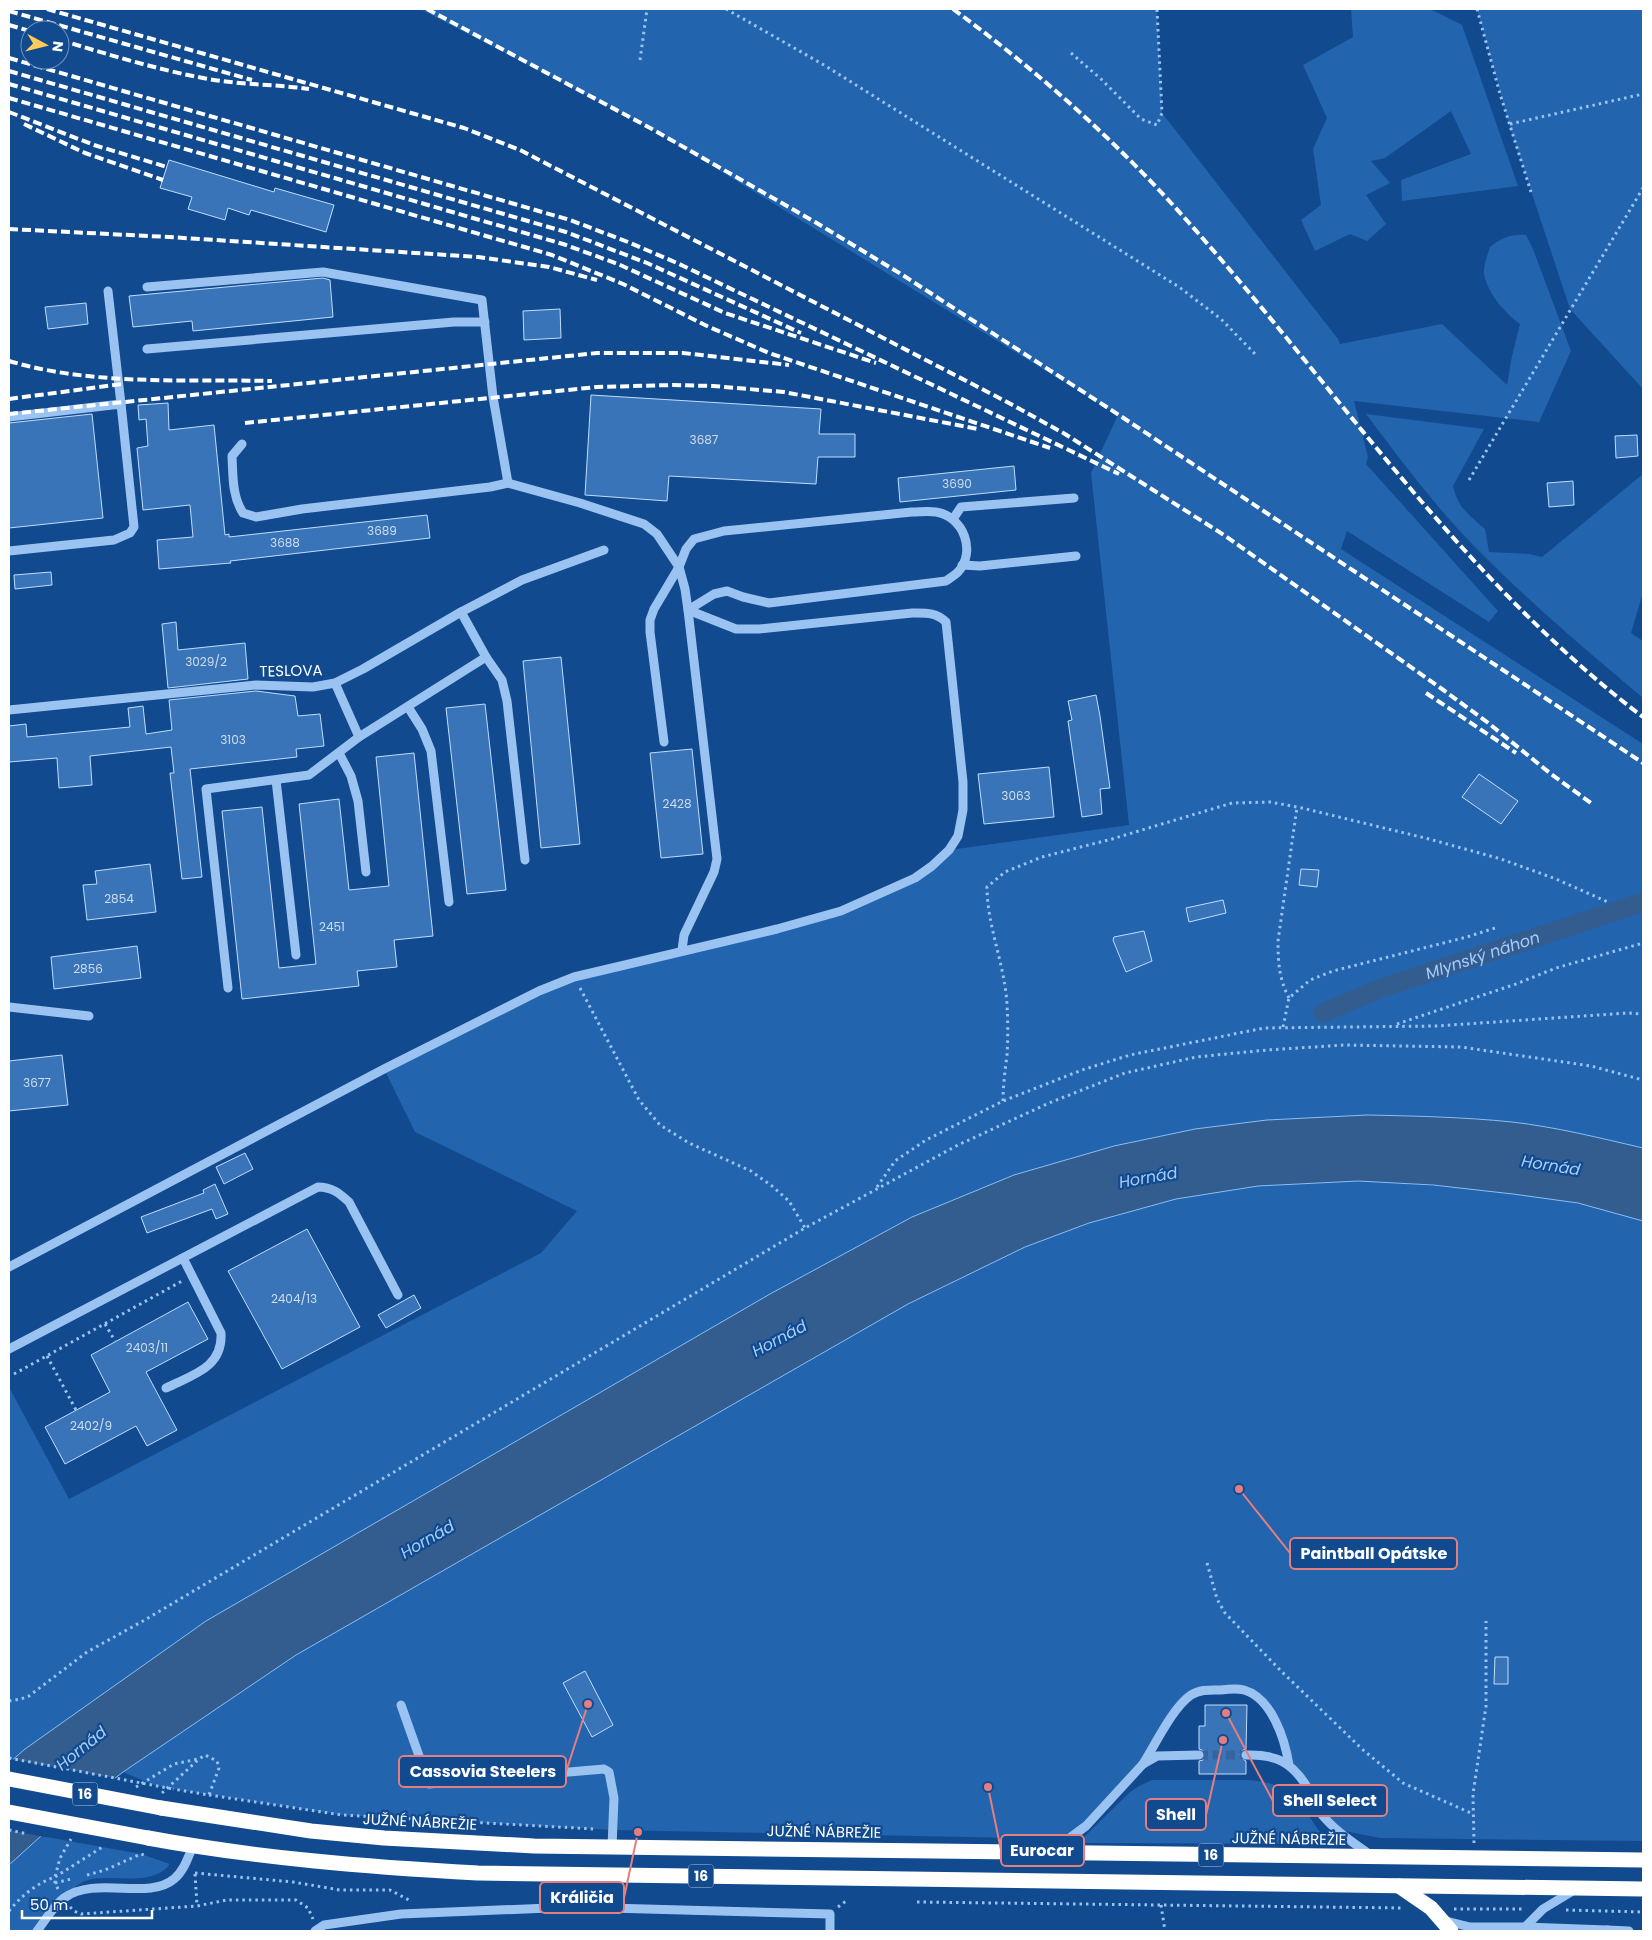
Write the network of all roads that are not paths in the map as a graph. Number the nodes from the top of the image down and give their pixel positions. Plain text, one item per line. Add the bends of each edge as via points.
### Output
1 (147, 287) dead end
2 (108, 292) dead end
3 (485, 322) junction
4 (147, 349) dead end
5 (121, 404) junction
6 (9, 417) edge
7 (242, 444) dead end
8 (508, 483) junction
9 (1074, 498) dead end
10 (953, 519) junction
11 (604, 550) dead end
12 (9, 551) edge
13 (1076, 556) dead end
14 (962, 565) junction
15 (679, 567) junction
16 (688, 610) junction
17 (461, 612) junction
18 (486, 657) junction
19 (335, 683) junction
20 (408, 707) junction
21 (9, 710) edge
22 (359, 737) junction
23 (664, 742) dead end
24 (339, 753) junction
25 (276, 780) junction
26 (525, 860) dead end
27 (366, 872) dead end
28 (448, 902) dead end
29 (682, 950) junction
30 (296, 955) dead end
31 (228, 988) dead end
32 (9, 1006) edge
33 (89, 1016) dead end
34 (183, 1258) junction
35 (9, 1267) edge
36 (398, 1296) dead end
37 (9, 1349) edge
38 (166, 1388) dead end
39 (401, 1705) dead end
40 (1199, 1754) tunnel mouth
41 (1246, 1755) tunnel mouth
42 (1143, 1764) junction
43 (1289, 1765) junction
44 (9, 1779) edge
45 (9, 1812) edge
46 (193, 1846) junction
47 (612, 1846) junction
48 (1049, 1852) junction
49 (1374, 1858) junction
50 (1643, 1860) edge
51 (1399, 1886) junction
52 (1577, 1888) junction
53 (1643, 1889) edge
54 (1447, 1926) edge
55 (1525, 1927) junction
56 (1473, 1929) edge
57 (1607, 1930) edge
58 (38, 1931) edge
59 (316, 1931) edge
60 (830, 1931) edge
61 (1629, 1931) edge

1 - 3 street via 323,272 482,300
2 - 5 street
3 - 4 street
3 - 8 street via 493,397
5 - 6 street
5 - 12 street via 134,527 130,533 114,540
7 - 8 street via 232,456 233,481 243,513 256,516 490,488
8 - 15 street via 644,524 657,534
9 - 10 street via 961,508
10 - 14 street via 963,530 967,546
10 - 15 street via 937,512 912,512 724,531 694,539
11 - 17 street, TESLOVA via 522,580
13 - 14 street
14 - 16 street via 946,581 769,603 726,590
15 - 16 street
15 - 23 street via 650,620
16 - 29 street via 717,859 684,935
16 - 29 street via 736,629 912,613 941,616 946,622 964,782 964,810 958,836 949,850 915,878 841,911
17 - 18 street
17 - 19 street, TESLOVA
18 - 20 street
18 - 26 street via 502,680 507,701
19 - 21 street, TESLOVA via 313,687 256,685
19 - 22 street
20 - 22 street
20 - 28 street via 431,751
22 - 24 street
24 - 25 street via 308,775
24 - 27 street via 351,776 358,801
25 - 30 street
25 - 31 street via 206,789
29 - 35 street via 574,977 539,991
32 - 33 street
34 - 36 street via 318,1186 327,1187 337,1190 349,1202
34 - 37 street
34 - 38 street via 221,1334 222,1345 209,1366
39 - 47 street via 429,1784 604,1769 609,1772 614,1798
40 - 42 street via 1157,1756
41 - 43 street via 1274,1757
42 - 43 street via 1179,1705 1191,1694 1202,1690 1243,1689 1266,1705 1286,1743
42 - 48 street via 1086,1826
43 - 49 street via 1306,1786 1319,1811
44 - 47 highway, JUŽNÉ NÁBREŽIE / 16, bridge via 161,1808 311,1831 534,1846
45 - 46 highway, 16, bridge
46 - 51 highway, 16 via 383,1868 478,1872
46 - 58 street via 174,1880 159,1887 89,1888 74,1893 62,1899
47 - 48 highway, JUŽNÉ NÁBREŽIE / 16
48 - 49 highway, JUŽNÉ NÁBREŽIE / 16
49 - 50 highway, JUŽNÉ NÁBREŽIE / 16
51 - 52 highway, 16
51 - 54 highway via 1431,1908
52 - 53 highway, 16
52 - 55 street via 1543,1909
54 - 56 street
55 - 56 street
55 - 57 street
57 - 61 street
59 - 60 street via 324,1925 401,1914 573,1907 830,1914

